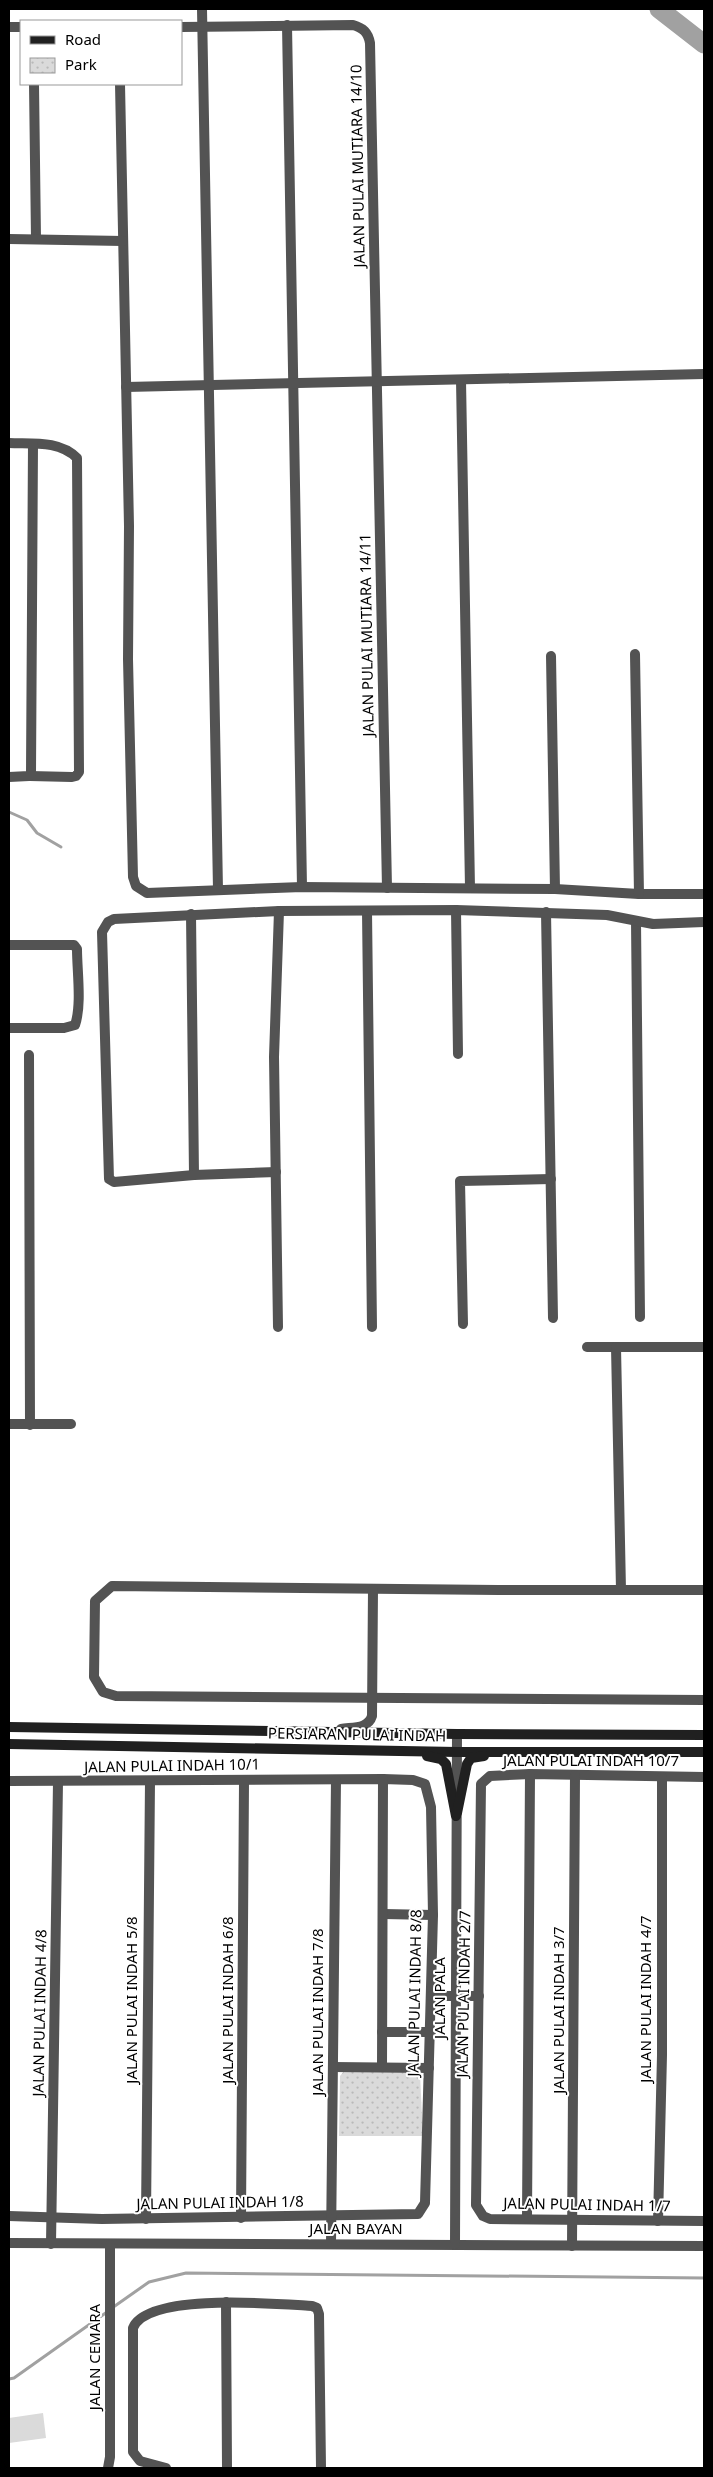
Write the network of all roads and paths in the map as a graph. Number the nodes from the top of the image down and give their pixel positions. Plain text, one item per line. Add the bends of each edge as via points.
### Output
1 (202, 9) edge
2 (287, 25) junction
3 (182, 27) edge
4 (203, 27) junction
5 (34, 85) edge
6 (120, 85) edge
7 (9, 238) edge
8 (36, 239) junction
9 (122, 241) junction
10 (704, 374) edge
11 (461, 380) junction
12 (378, 381) junction
13 (293, 383) junction
14 (209, 385) junction
15 (126, 387) junction
16 (9, 444) edge
17 (33, 444) junction
18 (635, 654) dead end
19 (551, 656) dead end
20 (31, 775) junction
21 (9, 777) edge
22 (302, 887) junction
23 (387, 888) junction
24 (470, 888) junction
25 (555, 889) junction
26 (218, 890) junction
27 (639, 894) junction
28 (704, 894) edge
29 (456, 910) junction
30 (279, 911) junction
31 (367, 911) junction
32 (546, 912) junction
33 (191, 914) junction
34 (636, 921) junction
35 (704, 922) edge
36 (9, 945) edge
37 (9, 1028) edge
38 (458, 1054) dead end
39 (29, 1055) dead end
40 (276, 1172) junction
41 (194, 1175) junction
42 (551, 1179) junction
43 (640, 1317) dead end
44 (553, 1318) dead end
45 (462, 1324) dead end
46 (278, 1327) dead end
47 (372, 1327) dead end
48 (587, 1347) dead end
49 (616, 1347) junction
50 (704, 1347) edge
51 (9, 1424) edge
52 (71, 1424) dead end
53 (30, 1425) junction
54 (373, 1589) junction
55 (621, 1590) junction
56 (704, 1590) edge
57 (373, 1698) junction
58 (704, 1700) edge
59 (9, 1727) edge
60 (316, 1732) junction
61 (457, 1734) junction
62 (704, 1735) edge
63 (9, 1744) edge
64 (396, 1751) junction
65 (457, 1752) junction
66 (515, 1752) junction
67 (704, 1752) edge
68 (530, 1774) junction
69 (575, 1776) junction
70 (662, 1777) junction
71 (704, 1777) edge
72 (336, 1780) junction
73 (383, 1780) junction
74 (9, 1781) edge
75 (150, 1781) junction
76 (58, 1782) junction
77 (244, 1782) junction
78 (425, 1784) joint
79 (480, 1784) joint
80 (456, 1816) junction
81 (384, 1914) junction
82 (432, 1915) junction
83 (431, 1996) junction
84 (479, 1996) junction
85 (454, 1997) junction
86 (382, 2032) junction
87 (431, 2032) junction
88 (333, 2067) junction
89 (382, 2067) junction
90 (429, 2068) junction
91 (425, 2203) joint
92 (476, 2205) joint
93 (9, 2216) edge
94 (52, 2216) junction
95 (331, 2216) junction
96 (146, 2218) junction
97 (242, 2218) junction
98 (527, 2218) junction
99 (572, 2220) junction
100 (658, 2221) junction
101 (704, 2221) edge
102 (9, 2243) edge
103 (51, 2244) junction
104 (331, 2244) junction
105 (454, 2244) junction
106 (110, 2245) junction
107 (572, 2246) junction
108 (704, 2246) edge
109 (226, 2302) junction
110 (108, 2468) edge
111 (166, 2468) edge
112 (227, 2468) edge
113 (321, 2468) edge

1 - 4 street
2 - 4 street
2 - 12 street, JALAN PULAI MUTIARA 14/10 via 353,25 368,34
2 - 13 street
3 - 4 street
4 - 14 street
5 - 8 street
6 - 9 street
7 - 8 street
8 - 9 street
9 - 15 street
10 - 11 street
11 - 12 street
11 - 24 street
12 - 13 street
12 - 23 street, JALAN PULAI MUTIARA 14/11
13 - 14 street
13 - 22 street
14 - 15 street
14 - 26 street
15 - 26 street via 133,877 136,886 147,893
16 - 17 street
17 - 20 street
17 - 20 street via 68,449 77,458 79,772 72,777
18 - 27 street
19 - 25 street
20 - 21 street
22 - 23 street
22 - 26 street
23 - 24 street
24 - 25 street
25 - 27 street
27 - 28 street
29 - 31 street
29 - 32 street
29 - 38 street
30 - 31 street
30 - 33 street
30 - 40 street via 274,1057
31 - 47 street
32 - 34 street via 607,915
32 - 42 street
33 - 41 street
33 - 41 street via 114,919 102,932 109,1179 114,1182
34 - 35 street via 653,924
34 - 43 street
36 - 37 street via 70,944 77,949 77,1019 74,1026
39 - 53 street
40 - 41 street
40 - 46 street
42 - 44 street
42 - 45 street via 460,1181
48 - 49 street
49 - 50 street
49 - 55 street
51 - 53 street
52 - 53 street
54 - 55 street
54 - 57 street
54 - 57 street via 112,1586 95,1601 94,1677 104,1692 116,1696
55 - 56 street
57 - 58 street
57 - 60 street via 371,1720 365,1726
59 - 60 main road, PERSIARAN PULAI INDAH
60 - 61 main road, PERSIARAN PULAI INDAH
61 - 62 main road, PERSIARAN PULAI INDAH
61 - 65 street, JALAN PALA
63 - 64 main road, PERSIARAN PULAI INDAH
64 - 65 main road, PERSIARAN PULAI INDAH
64 - 80 main road via 441,1759 446,1764
65 - 66 main road, PERSIARAN PULAI INDAH
65 - 80 street, JALAN PALA
66 - 67 main road, PERSIARAN PULAI INDAH
66 - 80 main road via 469,1760
68 - 69 street, JALAN PULAI INDAH 10/7
68 - 79 street, JALAN PULAI INDAH 10/7 via 490,1776
68 - 98 street
69 - 70 street, JALAN PULAI INDAH 10/7
69 - 99 street, JALAN PULAI INDAH 3/7
70 - 71 street, JALAN PULAI INDAH 10/7
70 - 100 street, JALAN PULAI INDAH 4/7 via 662,2055
72 - 73 street, JALAN PULAI INDAH 10/1
72 - 77 street, JALAN PULAI INDAH 10/1
72 - 88 street, JALAN PULAI INDAH 7/8
73 - 78 street, JALAN PULAI INDAH 10/1 via 412,1780
73 - 81 street
74 - 76 street, JALAN PULAI INDAH 10/1
75 - 76 street, JALAN PULAI INDAH 10/1
75 - 77 street, JALAN PULAI INDAH 10/1
75 - 96 street, JALAN PULAI INDAH 5/8
76 - 94 street, JALAN PULAI INDAH 4/8
77 - 97 street, JALAN PULAI INDAH 6/8
78 - 82 street, JALAN PULAI INDAH 8/8 via 431,1807
79 - 84 street, JALAN PULAI INDAH 2/7
80 - 85 street, JALAN PALA
81 - 82 street
81 - 86 street
82 - 83 street, JALAN PULAI INDAH 8/8
83 - 85 street
83 - 87 street, JALAN PULAI INDAH 8/8
84 - 85 street
84 - 92 street, JALAN PULAI INDAH 2/7
85 - 105 street, JALAN PALA
86 - 87 street
86 - 89 street
87 - 90 street, JALAN PULAI INDAH 8/8
88 - 89 street
88 - 95 street, JALAN PULAI INDAH 7/8
89 - 90 street
90 - 91 street, JALAN PULAI INDAH 8/8
91 - 95 street, JALAN PULAI INDAH 1/8 via 418,2214
92 - 98 street, JALAN PULAI INDAH 1/7 via 483,2216 490,2219
93 - 94 street, JALAN PULAI INDAH 1/8
94 - 96 street, JALAN PULAI INDAH 1/8
94 - 103 street, JALAN PULAI INDAH 4/8
95 - 97 street, JALAN PULAI INDAH 1/8
95 - 104 street, JALAN PULAI INDAH 7/8
96 - 97 street, JALAN PULAI INDAH 1/8
98 - 99 street, JALAN PULAI INDAH 1/7
99 - 100 street, JALAN PULAI INDAH 1/7
99 - 107 street, JALAN PULAI INDAH 3/7
100 - 101 street, JALAN PULAI INDAH 1/7
102 - 103 street, JALAN BAYAN
103 - 106 street, JALAN BAYAN
104 - 105 street, JALAN BAYAN
104 - 106 street, JALAN BAYAN
105 - 107 street, JALAN BAYAN
106 - 110 street, JALAN CEMARA
107 - 108 street, JALAN BAYAN
109 - 111 street via 178,2304 135,2322 133,2452 140,2461
109 - 112 street
109 - 113 street via 317,2308

